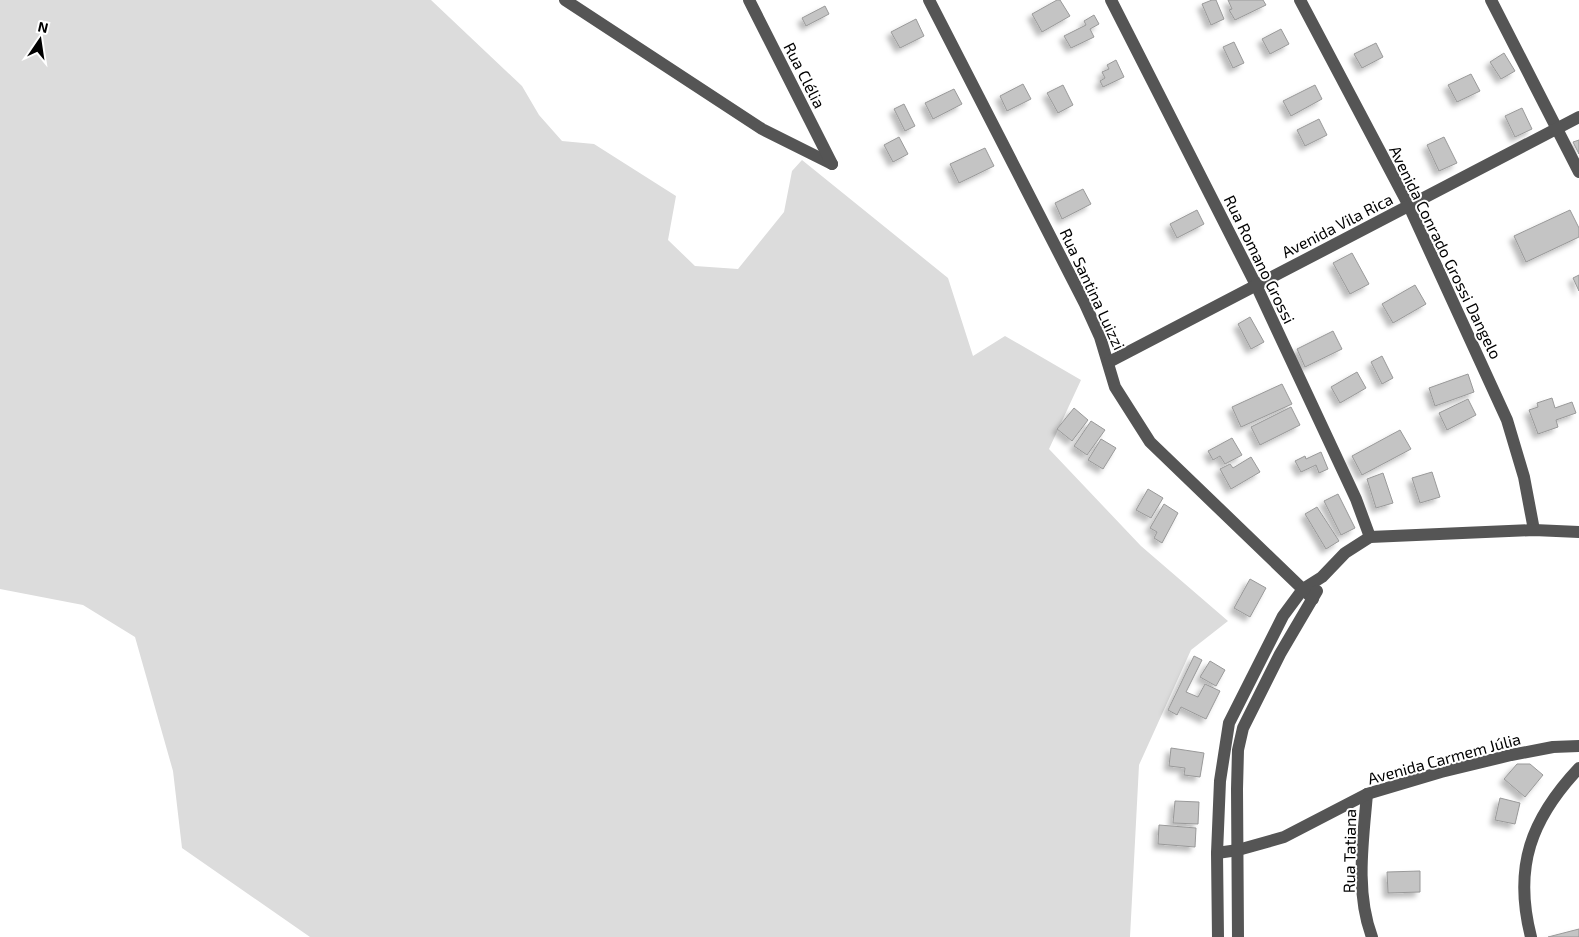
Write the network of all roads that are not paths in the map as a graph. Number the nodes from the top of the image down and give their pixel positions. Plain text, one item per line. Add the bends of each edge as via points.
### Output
1 (565, 0) edge
2 (749, 0) edge
3 (929, 0) edge
4 (1111, 0) edge
5 (1300, 0) edge
6 (1491, 0) edge
7 (1579, 117) edge
8 (1558, 128) junction
9 (1579, 172) edge
10 (1409, 206) junction
11 (1256, 285) junction
12 (1109, 362) junction
13 (1534, 530) junction
14 (1579, 532) edge
15 (1370, 537) junction
16 (1322, 577) junction
17 (1303, 589) junction
18 (1313, 599) junction
19 (1579, 746) edge
20 (1579, 768) edge
21 (1367, 794) junction
22 (1238, 850) junction
23 (1217, 853) junction
24 (1218, 937) edge
25 (1238, 937) edge
26 (1372, 937) edge
27 (1531, 937) edge

1 - 2 street, Rua Clélia via 762,129 832,164
3 - 12 street, Rua Santina Luizzi via 1085,304
4 - 11 street, Rua Romano Grossi
5 - 10 street, Avenida Conrado Grossi Dangelo
6 - 8 street
7 - 8 street, Avenida Vila Rica
8 - 9 street
8 - 10 street, Avenida Vila Rica
10 - 11 street, Avenida Vila Rica
10 - 13 street, Avenida Conrado Grossi Dangelo via 1507,420 1524,477
11 - 12 street, Avenida Vila Rica
11 - 15 street, Rua Romano Grossi via 1356,499
12 - 17 street, Rua Santina Luizzi via 1114,387 1150,442
13 - 14 street
13 - 15 street
15 - 16 street via 1345,553
16 - 17 street
16 - 18 street
17 - 18 street, Rua Santina Luizzi
17 - 23 street via 1279,624 1228,723 1222,764
18 - 22 street via 1280,654 1243,728 1238,750
19 - 21 street, Avenida Carmem Júlia via 1511,755
20 - 27 street via 1546,807 1525,860 1523,891
21 - 22 street, Avenida Carmem Júlia via 1284,837
21 - 26 street, Rua Tatiana via 1362,886
22 - 23 street, Avenida Carmem Júlia
22 - 25 street
23 - 24 street

